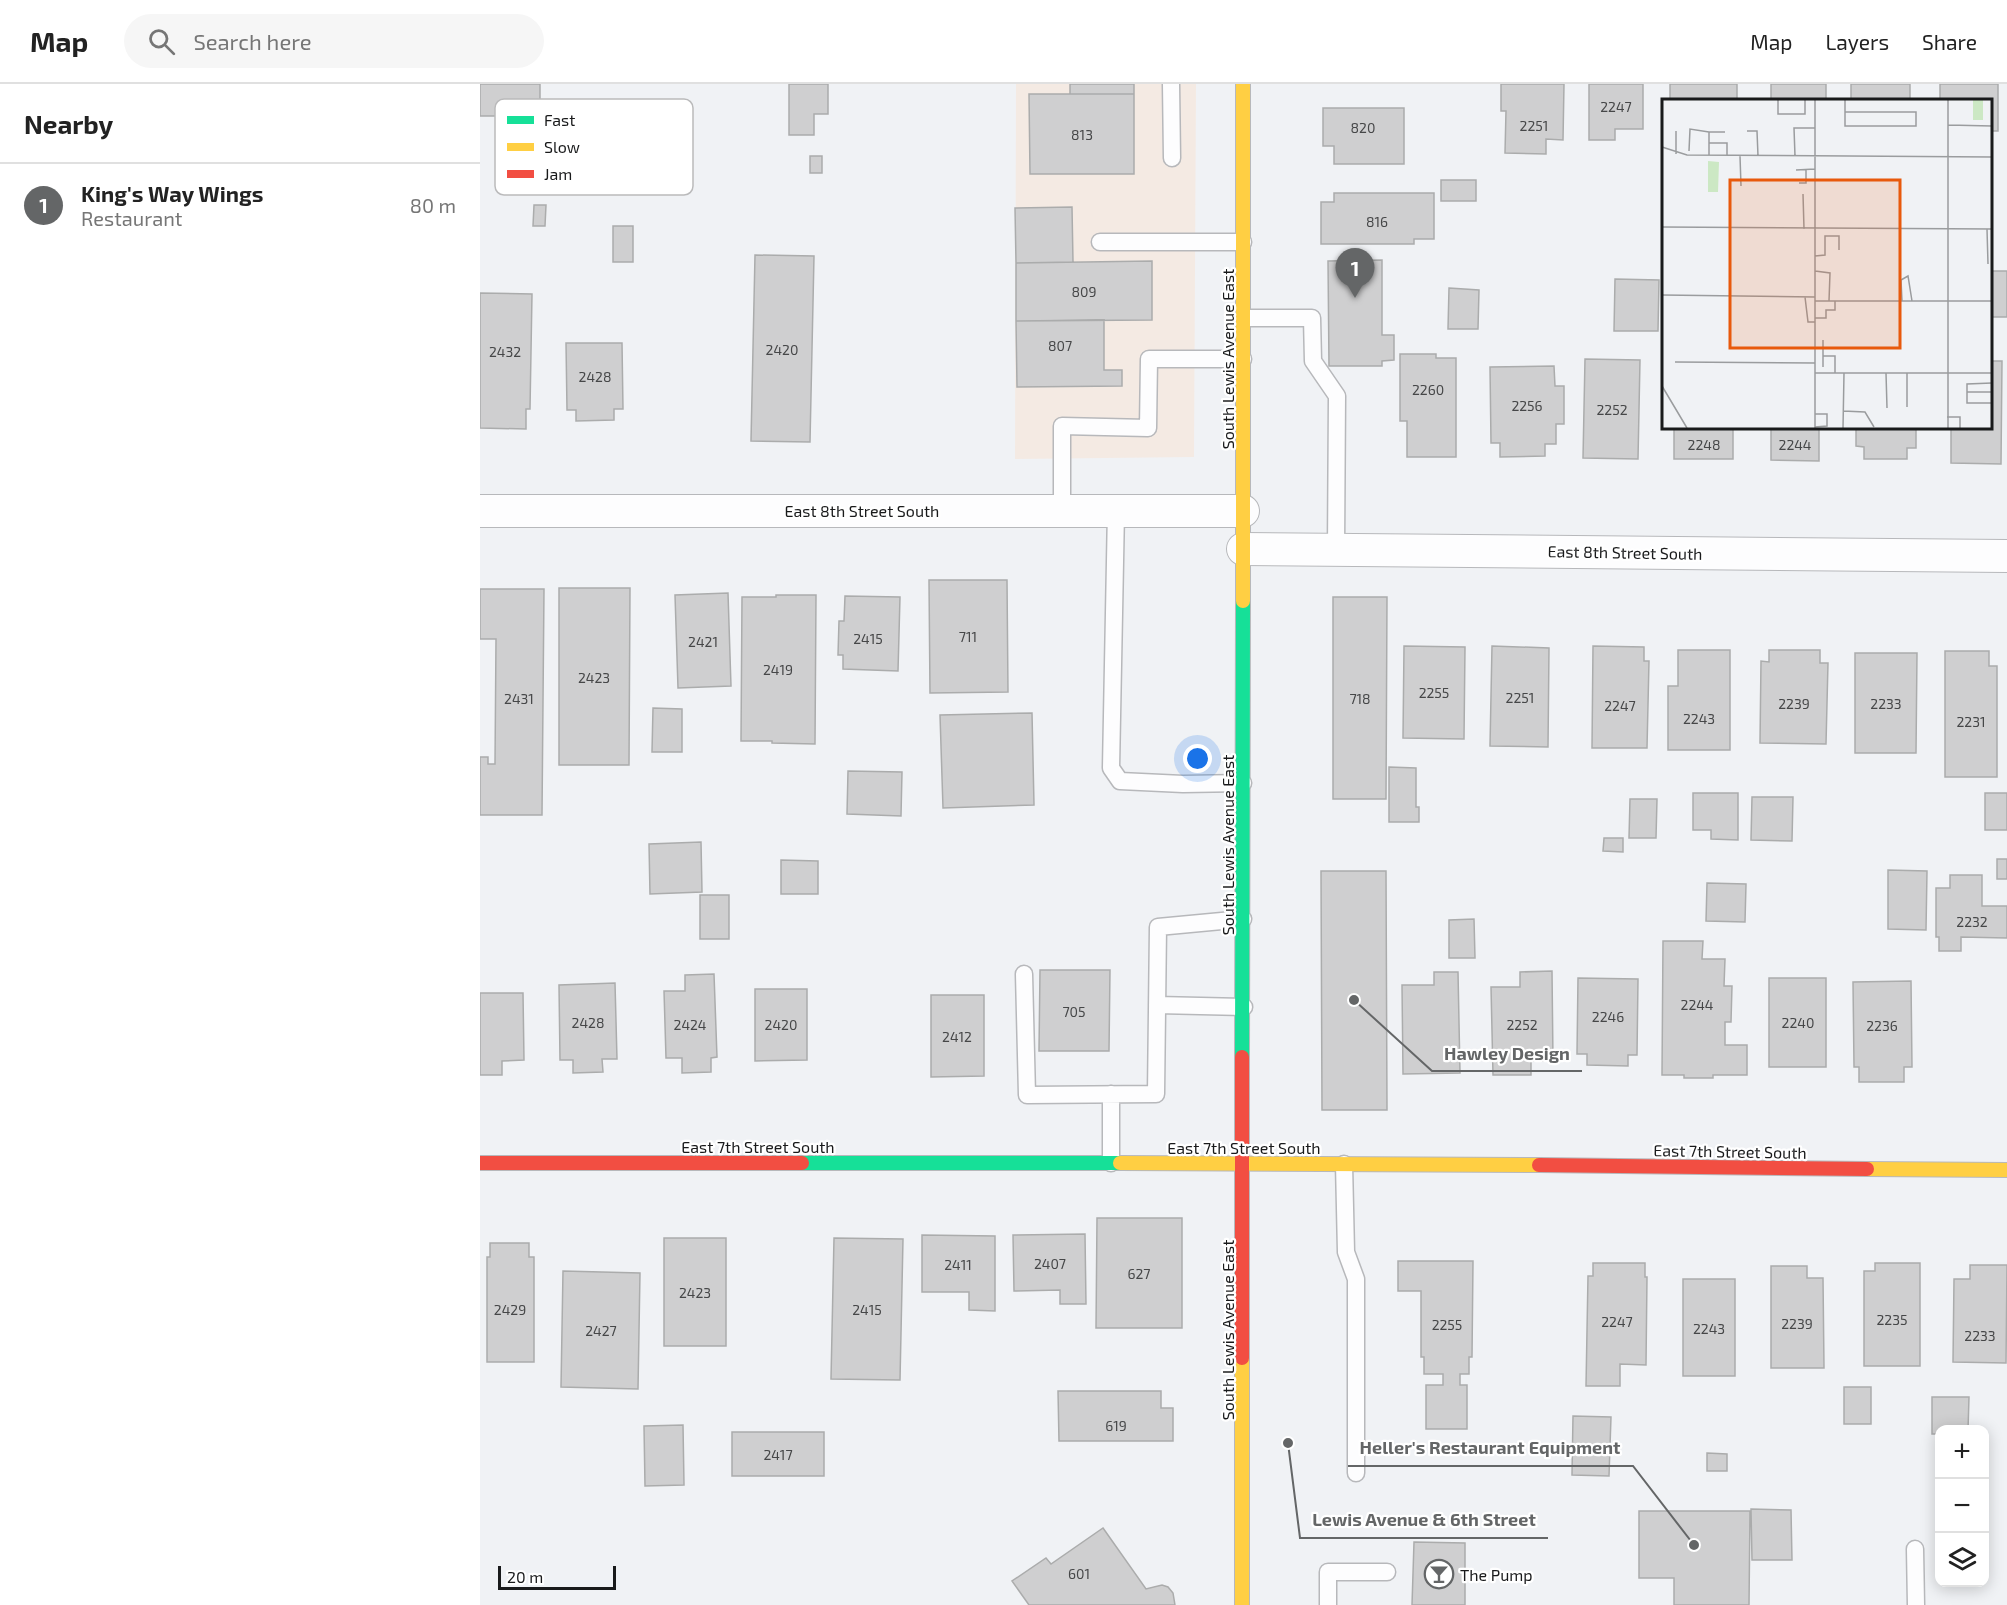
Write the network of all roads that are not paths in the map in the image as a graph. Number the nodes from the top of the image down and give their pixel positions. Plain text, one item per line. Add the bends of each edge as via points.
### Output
1 (1171, 84) edge
2 (1243, 84) edge
3 (1172, 158) dead end
4 (1100, 242) dead end
5 (1243, 242) junction
6 (1243, 318) junction
7 (1243, 359) junction
8 (1062, 510) junction
9 (1116, 510) junction
10 (480, 511) edge
11 (1243, 511) junction
12 (1243, 549) junction
13 (1336, 550) junction
14 (2007, 556) edge
15 (1243, 783) junction
16 (1243, 919) junction
17 (1024, 974) dead end
18 (1157, 1005) junction
19 (1244, 1006) junction
20 (1111, 1094) junction
21 (480, 1163) edge
22 (1111, 1163) junction
23 (1244, 1163) junction
24 (1344, 1164) junction
25 (2007, 1170) edge
26 (1356, 1473) dead end
27 (1915, 1549) dead end
28 (1387, 1572) dead end
29 (1242, 1605) edge
30 (1328, 1605) edge
31 (1916, 1605) edge

1 - 3 lane
2 - 5 main road, South Lewis Avenue East
4 - 5 lane
5 - 6 main road, South Lewis Avenue East
6 - 7 main road, South Lewis Avenue East
6 - 13 lane via 1312,318 1313,361 1337,396
7 - 8 lane via 1149,359 1148,428 1062,426
7 - 11 main road, South Lewis Avenue East
8 - 9 street, East 8th Street South
8 - 10 street, East 8th Street South
9 - 11 street, East 8th Street South
9 - 15 lane via 1111,768 1120,782
11 - 12 main road, South Lewis Avenue East
12 - 13 street, East 8th Street South
12 - 15 main road, South Lewis Avenue East
13 - 14 street, East 8th Street South
15 - 16 main road, South Lewis Avenue East
16 - 18 lane via 1158,927
16 - 19 main road, South Lewis Avenue East
17 - 20 lane via 1027,1095
18 - 19 lane
18 - 20 lane via 1156,1094
19 - 23 main road, South Lewis Avenue East
20 - 22 lane
21 - 22 main road, East 7th Street South
22 - 23 main road, East 7th Street South
23 - 24 main road, East 7th Street South
23 - 29 main road, South Lewis Avenue East
24 - 25 main road, East 7th Street South
24 - 26 lane via 1346,1252 1356,1279
27 - 31 lane
28 - 30 lane via 1328,1572

